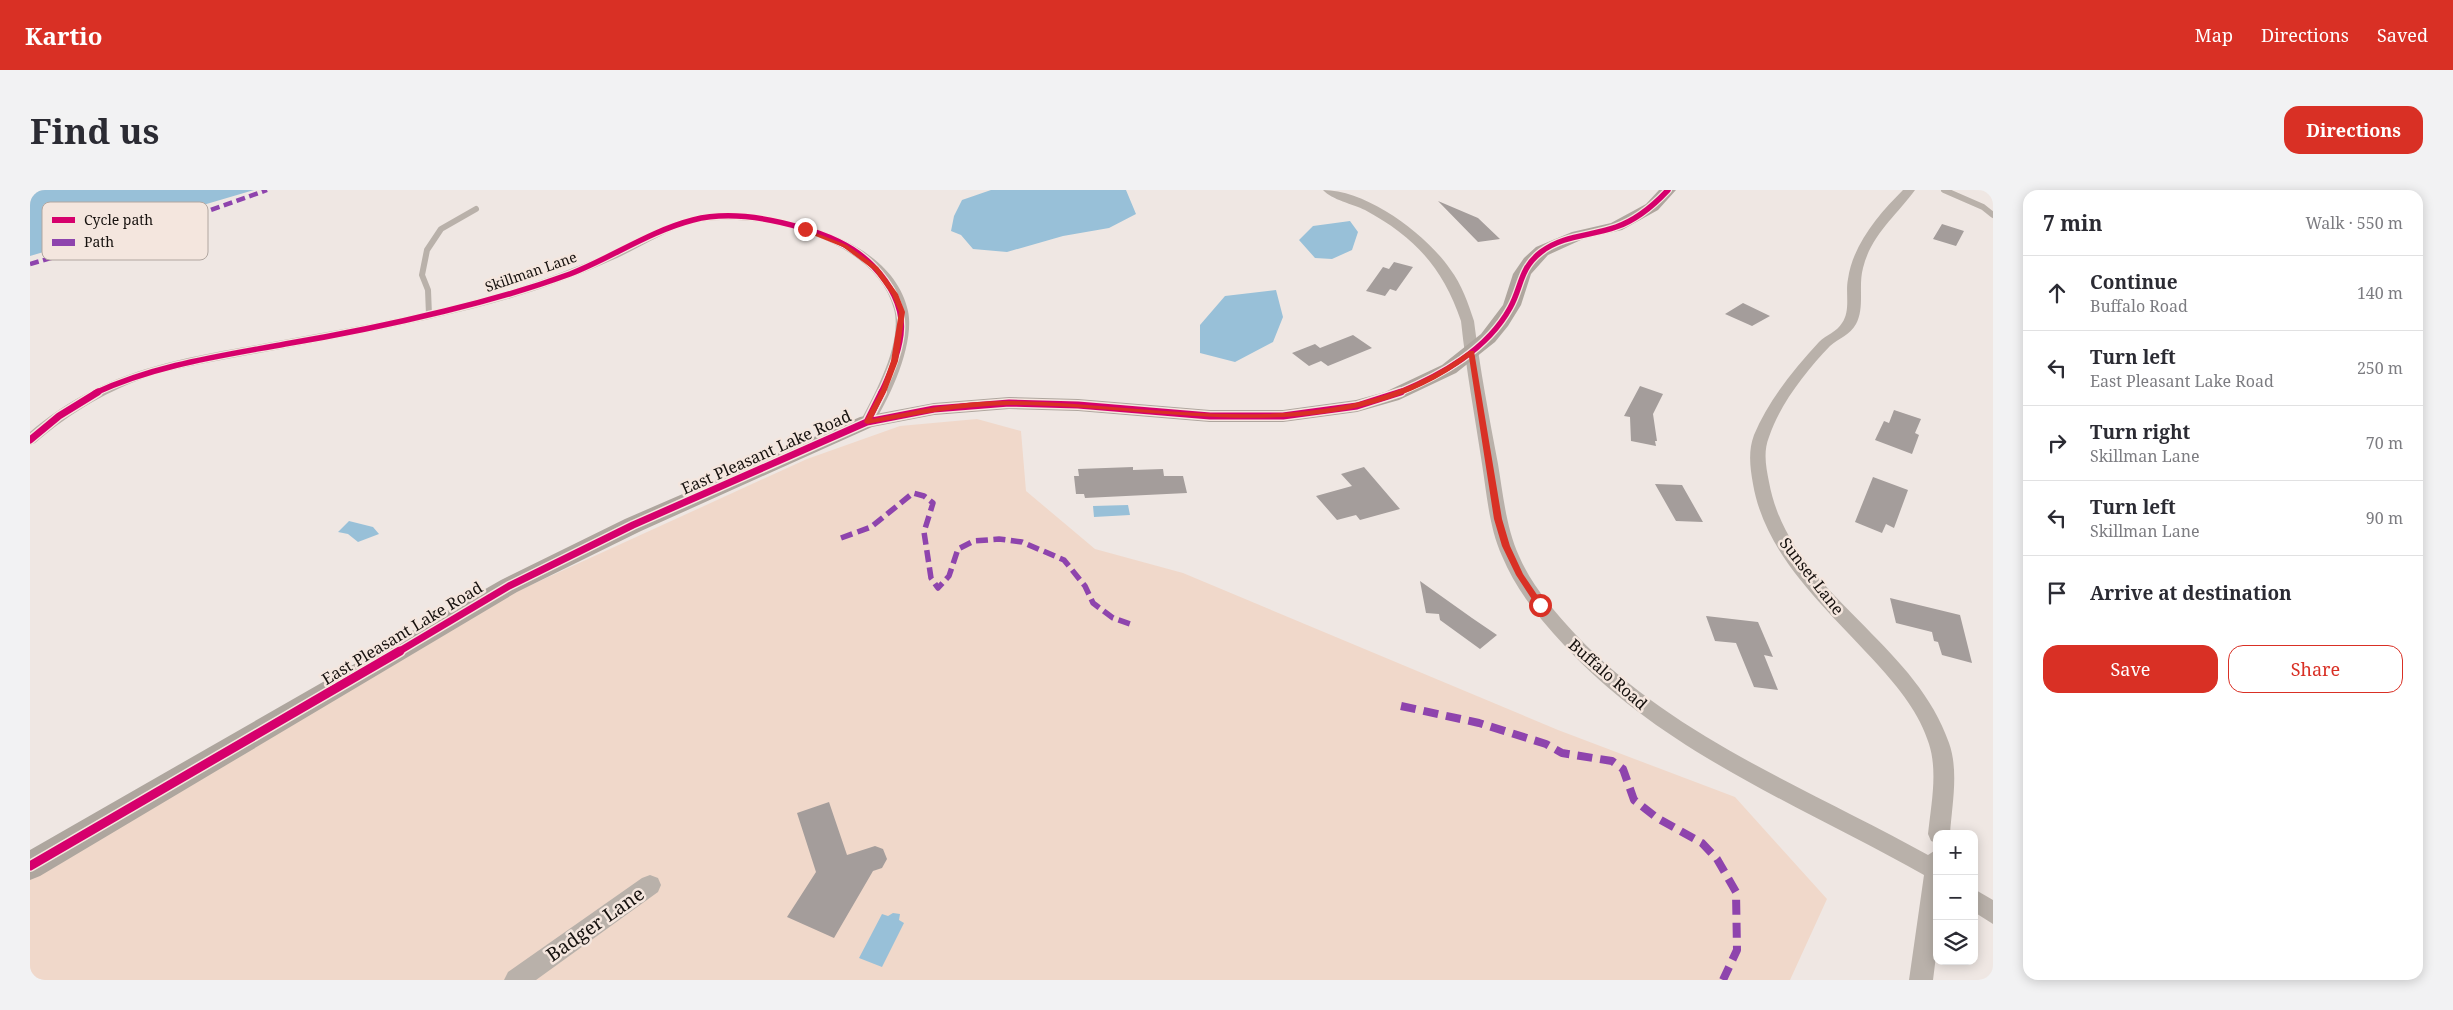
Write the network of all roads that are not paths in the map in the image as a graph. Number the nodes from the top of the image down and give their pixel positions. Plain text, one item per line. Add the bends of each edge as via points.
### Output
1 (1329, 190) edge
2 (1668, 190) edge
3 (1909, 190) edge
4 (1944, 190) edge
5 (476, 209) dead end
6 (1993, 215) edge
7 (429, 315) junction
8 (1471, 352) junction
9 (867, 422) junction
10 (30, 440) edge
11 (1939, 830) edge
12 (1933, 865) edge
13 (30, 866) edge
14 (1935, 875) edge
15 (650, 885) dead end
16 (1978, 902) edge
17 (1993, 913) edge
18 (516, 980) edge
19 (1921, 980) edge

1 - 8 street, Buffalo Road via 1394,221 1434,257 1453,283 1466,311 1471,331
2 - 8 street, East Pleasant Lake Road via 1652,207 1622,224 1578,235 1542,252 1522,274 1512,305 1502,322
3 - 11 street, Sunset Lane via 1881,221 1865,248 1854,278 1853,315 1847,326 1828,341 1800,376 1762,434 1757,454 1758,479 1776,530 1794,558 1905,685 1924,713 1939,744 1943,783
4 - 6 lane
5 - 7 lane via 441,229 427,250 422,275 428,290
7 - 9 street, Skillman Lane via 568,274 683,223 733,215 763,218 805,229 845,246 876,268 895,294 902,312 896,352 884,390
7 - 10 street, Skillman Lane via 191,360 138,374 68,408
8 - 9 street, East Pleasant Lake Road via 1449,369 1392,396 1324,412 1247,417 1009,403 934,409
8 - 12 street, Buffalo Road via 1498,519 1506,546 1534,598 1565,636 1625,692 1675,729 1714,753
9 - 13 street, East Pleasant Lake Road via 625,529 509,586
14 - 19 street
15 - 18 street, Badger Lane
16 - 17 street

